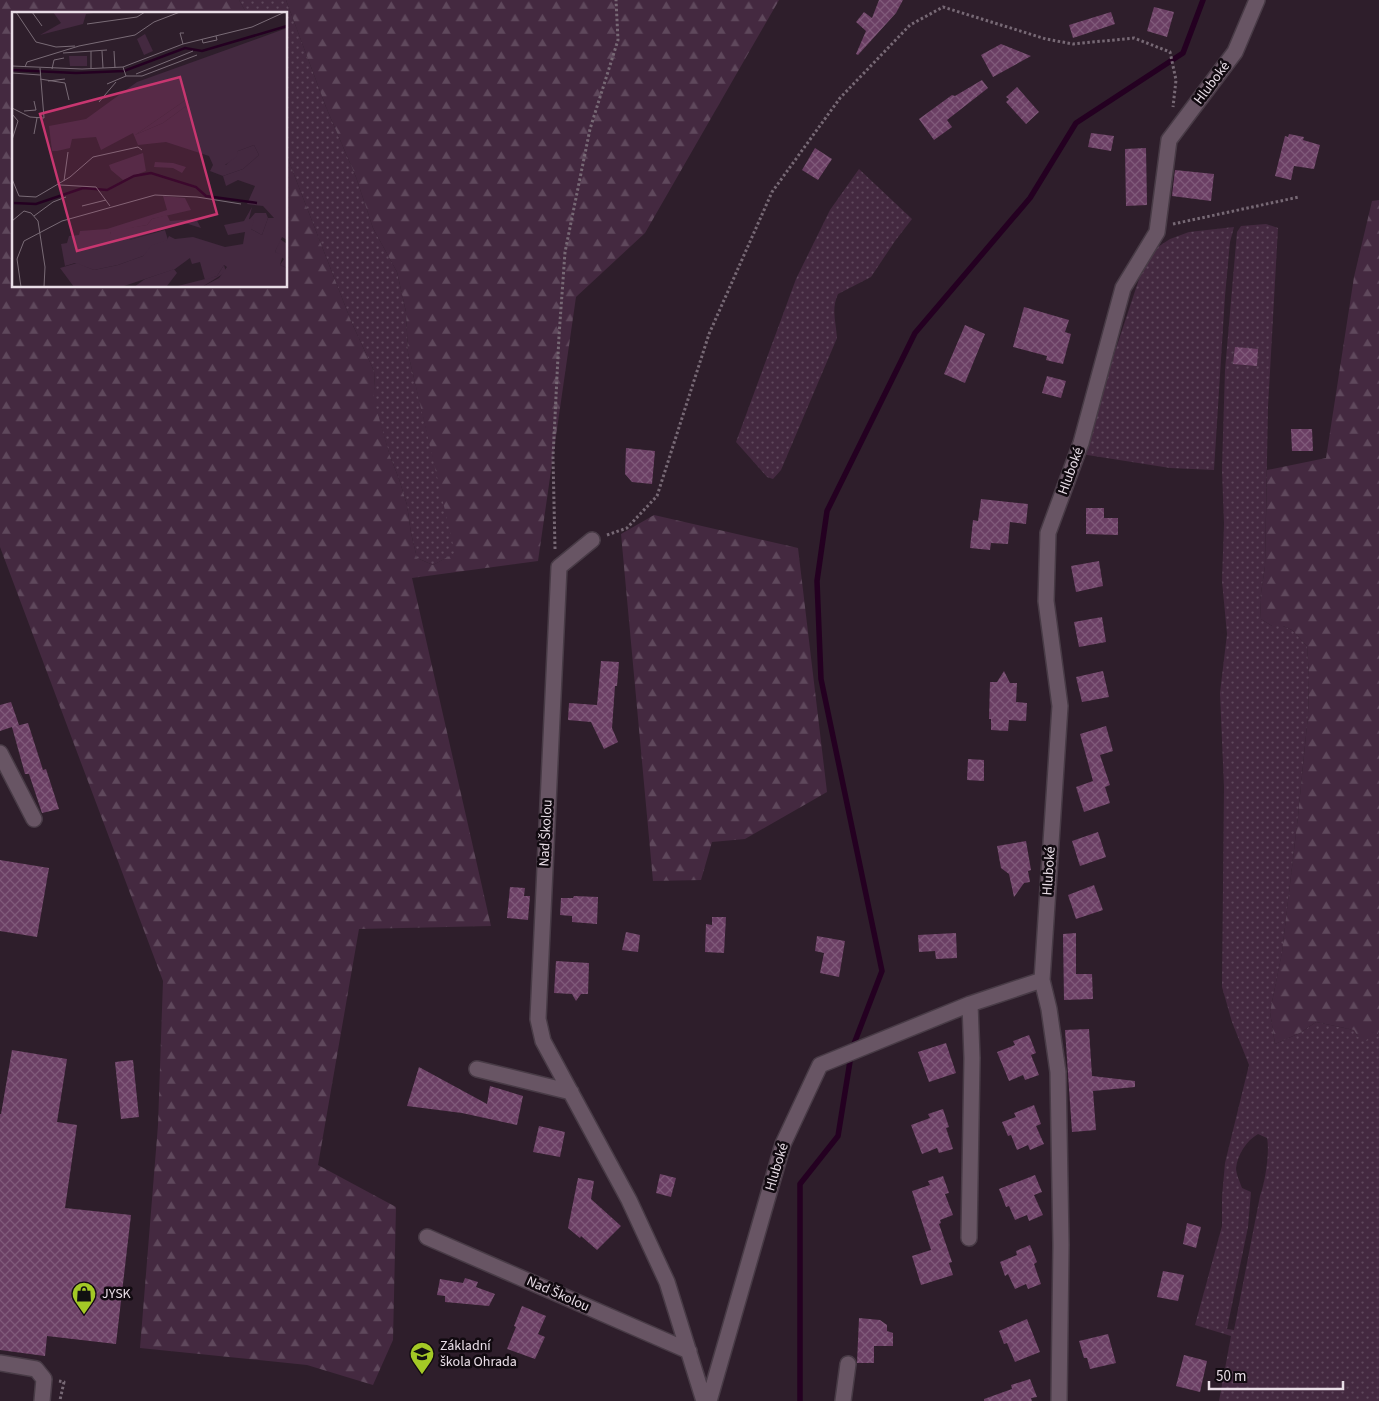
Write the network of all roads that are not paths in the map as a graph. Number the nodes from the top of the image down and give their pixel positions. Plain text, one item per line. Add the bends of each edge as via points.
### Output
1 (1257, 0) edge
2 (592, 540) road end
3 (0, 753) edge
4 (34, 819) dead end
5 (1042, 980) junction
6 (970, 1004) junction
7 (477, 1069) dead end
8 (571, 1092) junction
9 (427, 1237) dead end
10 (969, 1238) dead end
11 (689, 1351) junction
12 (0, 1362) edge
13 (848, 1364) dead end
14 (42, 1401) edge
15 (704, 1401) edge
16 (709, 1401) edge
17 (843, 1401) edge
18 (1059, 1401) edge

1 - 5 street, Hluboké via 1235,52 1169,140 1156,232 1123,288 1082,444 1048,533 1046,600 1060,706
2 - 8 street, Nad Školou via 559,567 538,1019 543,1041
3 - 4 street
5 - 6 street, Hluboké
5 - 18 street, Hluboké via 1058,1072
6 - 10 street
6 - 16 street, Hluboké via 820,1065 783,1144
7 - 8 street
8 - 11 street, Nad Školou via 629,1200 663,1274
9 - 11 street, Nad Školou
11 - 15 street, Nad Školou
12 - 14 street via 36,1369 44,1379
13 - 17 street

